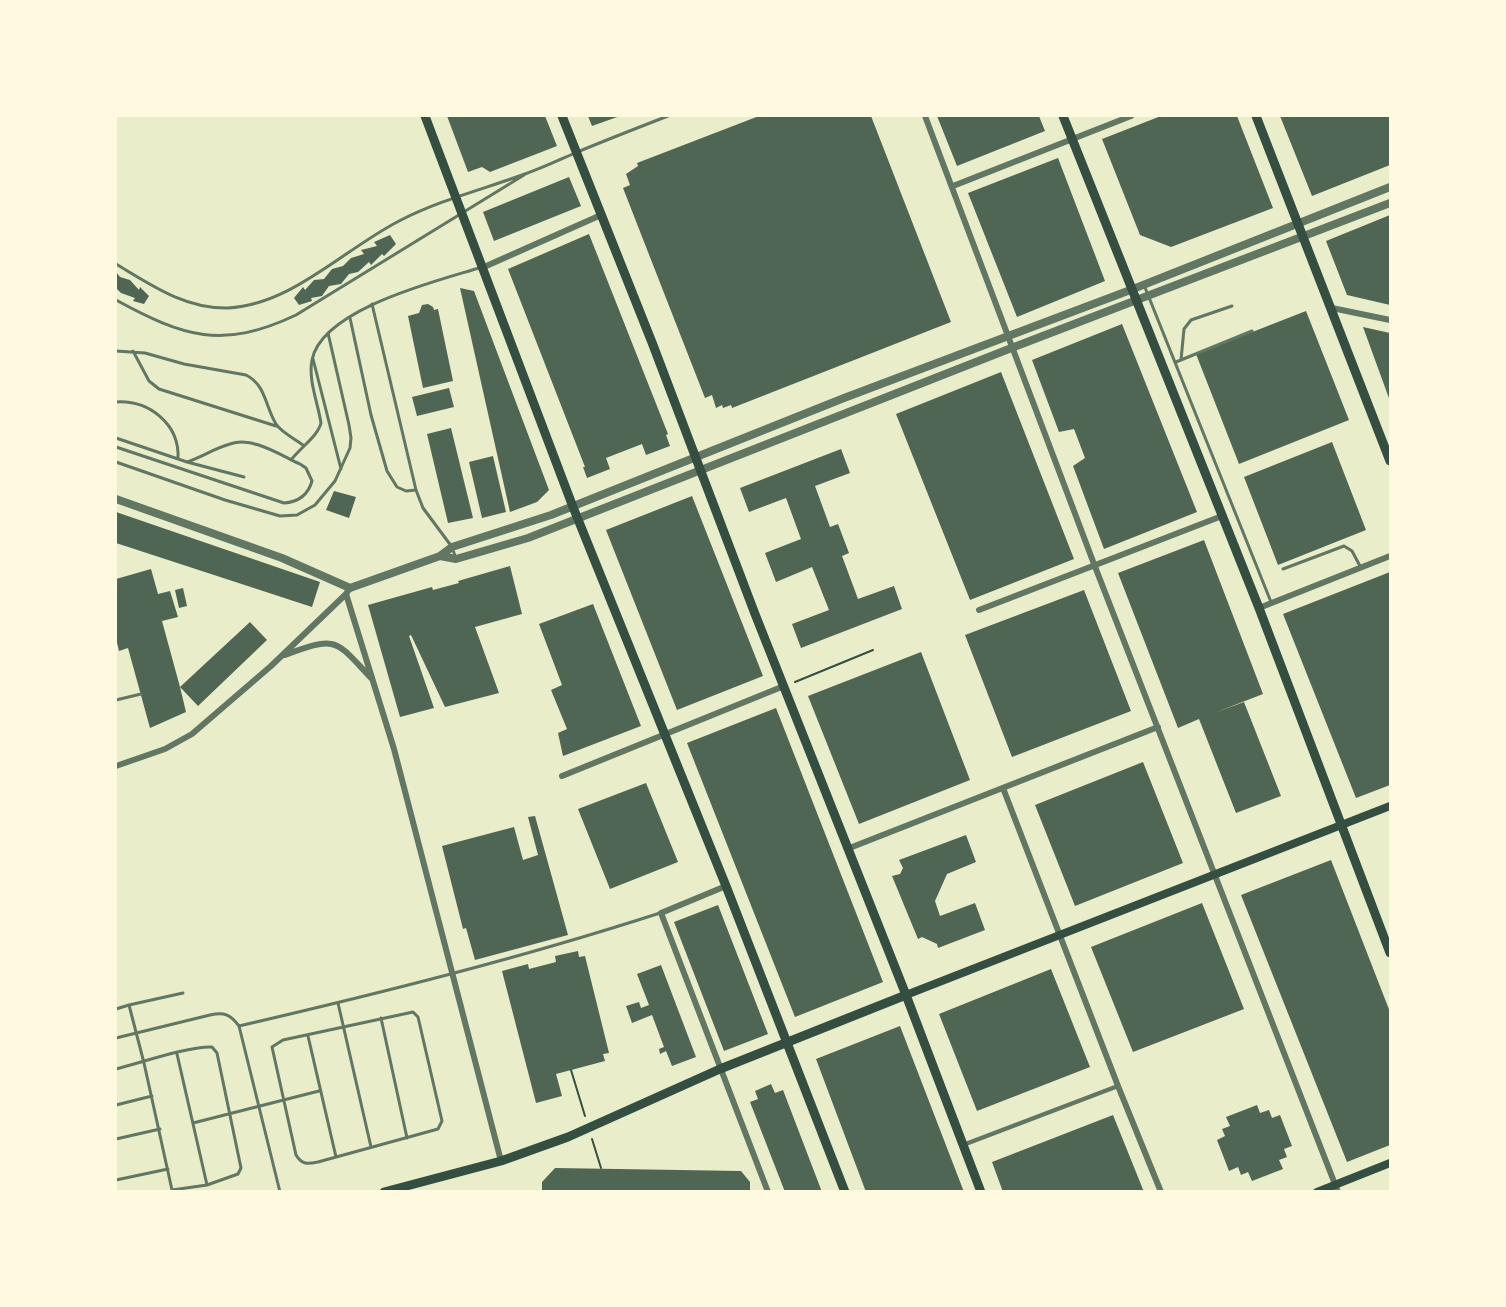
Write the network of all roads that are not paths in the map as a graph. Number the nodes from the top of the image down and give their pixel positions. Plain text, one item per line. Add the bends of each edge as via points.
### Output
1 (425, 116) edge
2 (562, 116) edge
3 (668, 116) edge
4 (925, 116) edge
5 (1064, 116) edge
6 (1131, 116) edge
7 (1256, 116) edge
8 (1072, 139) junction
9 (576, 153) junction
10 (525, 174) junction
11 (953, 186) junction
12 (1390, 187) edge
13 (456, 197) junction
14 (1390, 203) edge
15 (462, 212) junction
16 (601, 215) junction
17 (1298, 223) junction
18 (1303, 235) junction
19 (116, 264) edge
20 (484, 267) junction
21 (1144, 284) junction
22 (1132, 289) junction
23 (1149, 296) junction
24 (116, 300) edge
25 (1138, 300) junction
26 (372, 304) junction
27 (1232, 306) dead end
28 (1332, 308) junction
29 (350, 318) junction
30 (1390, 320) edge
31 (1252, 331) dead end
32 (328, 333) junction
33 (1009, 335) junction
34 (1014, 347) junction
35 (116, 351) edge
36 (133, 351) junction
37 (312, 358) junction
38 (1181, 360) junction
39 (1176, 362) junction
40 (116, 402) edge
41 (277, 426) junction
42 (116, 438) edge
43 (303, 445) junction
44 (116, 447) edge
45 (696, 458) junction
46 (178, 459) junction
47 (291, 460) junction
48 (1390, 461) edge
49 (116, 462) edge
50 (187, 462) junction
51 (341, 469) junction
52 (700, 471) junction
53 (244, 477) dead end
54 (416, 490) junction
55 (116, 499) edge
56 (573, 507) junction
57 (1222, 516) junction
58 (579, 519) junction
59 (452, 547) junction
60 (440, 556) junction
61 (1390, 556) edge
62 (456, 559) junction
63 (1095, 564) junction
64 (1361, 568) junction
65 (1283, 569) dead end
66 (348, 591) junction
67 (1271, 603) junction
68 (1259, 608) junction
69 (979, 610) dead end
70 (281, 657) junction
71 (374, 682) junction
72 (784, 686) junction
73 (141, 694) dead end
74 (116, 700) edge
75 (1158, 727) junction
76 (665, 734) junction
77 (116, 766) edge
78 (562, 776) dead end
79 (1003, 788) junction
80 (1390, 806) edge
81 (1341, 826) junction
82 (847, 849) junction
83 (1215, 875) junction
84 (726, 886) junction
85 (661, 913) junction
86 (1061, 935) junction
87 (1390, 954) edge
88 (453, 974) junction
89 (183, 993) dead end
90 (906, 995) junction
91 (338, 1003) junction
92 (129, 1005) junction
93 (116, 1009) edge
94 (381, 1018) junction
95 (239, 1026) junction
96 (344, 1028) junction
97 (137, 1034) junction
98 (308, 1036) junction
99 (116, 1038) edge
100 (787, 1041) junction
101 (177, 1053) junction
102 (144, 1063) junction
103 (116, 1069) edge
104 (720, 1069) junction
105 (1118, 1086) junction
106 (319, 1091) junction
107 (152, 1096) junction
108 (282, 1099) junction
109 (116, 1105) edge
110 (260, 1106) junction
111 (230, 1113) junction
112 (193, 1123) junction
113 (160, 1129) junction
114 (407, 1138) junction
115 (116, 1139) edge
116 (963, 1144) junction
117 (372, 1148) junction
118 (336, 1157) junction
119 (501, 1161) junction
120 (1390, 1163) edge
121 (168, 1169) junction
122 (116, 1180) edge
123 (207, 1185) junction
124 (1337, 1188) edge
125 (280, 1191) edge
126 (384, 1191) edge
127 (768, 1191) edge
128 (845, 1191) edge
129 (981, 1191) edge
130 (1161, 1191) edge
131 (1317, 1191) edge

1 - 13 main road
2 - 9 main road
3 - 9 lane
4 - 11 street
5 - 8 main road
6 - 8 street
7 - 17 main road
8 - 11 street
8 - 22 main road
9 - 10 lane
9 - 16 main road
10 - 13 lane
10 - 15 lane
11 - 33 street
12 - 17 street
13 - 15 main road
13 - 19 lane via 401,220 278,296 248,305 211,308 192,303
14 - 18 street
15 - 20 main road
15 - 24 lane via 296,315 256,331 192,334 150,319
16 - 20 street
16 - 45 main road
17 - 18 main road
17 - 21 street
18 - 23 street
18 - 28 main road
20 - 26 lane
20 - 56 main road
21 - 22 street
21 - 23 lane
22 - 25 main road
22 - 33 street
23 - 25 street
23 - 39 lane
25 - 34 street
25 - 57 main road
26 - 29 lane
26 - 54 lane
27 - 38 lane via 1187,324
28 - 30 street
28 - 48 main road
29 - 32 lane
29 - 54 lane via 387,471 397,486 406,491
31 - 38 lane
32 - 37 lane
32 - 51 lane via 351,438
33 - 34 street
33 - 45 street
34 - 52 street
34 - 63 street
35 - 36 lane
36 - 41 lane via 149,381 159,389
36 - 41 lane via 254,379
37 - 43 lane via 321,423 317,434
37 - 51 lane
38 - 39 lane
39 - 67 lane
40 - 46 lane via 134,404 160,415 174,433
41 - 43 lane
42 - 46 lane
43 - 47 lane
44 - 47 lane via 284,503 308,493 312,481 306,468
45 - 52 main road
45 - 56 street
46 - 50 lane
47 - 50 lane via 259,445 237,442
49 - 51 lane via 225,500 289,517 315,505
50 - 53 lane
52 - 58 street
52 - 72 main road
54 - 59 lane via 432,522
55 - 66 street via 282,558
56 - 58 main road
56 - 59 street
57 - 63 street
57 - 68 main road
58 - 62 street
58 - 76 main road
59 - 60 street
59 - 62 lane
60 - 62 street
60 - 66 street
61 - 64 street
63 - 69 street
63 - 75 street
64 - 65 lane via 1352,551 1344,546
64 - 67 street
66 - 70 street
66 - 71 street
67 - 68 street
68 - 81 main road
70 - 71 street via 316,644 333,644 346,650
70 - 77 street via 192,734 165,749
71 - 88 street
72 - 76 street
72 - 82 main road
73 - 74 lane
75 - 79 street
75 - 83 street
76 - 78 street
76 - 84 main road
79 - 82 street
79 - 86 street
80 - 81 main road
81 - 83 main road
81 - 87 main road
82 - 90 main road
83 - 86 main road
83 - 124 street
84 - 85 street
84 - 100 main road
85 - 88 lane
85 - 104 street
86 - 90 main road
86 - 105 street
88 - 91 lane
88 - 119 street
89 - 92 lane
90 - 100 main road
90 - 116 main road
91 - 95 lane
91 - 96 lane
92 - 93 lane
92 - 97 lane
94 - 96 lane
94 - 114 lane
94 - 114 lane via 413,1012 418,1017 442,1121 438,1129
95 - 97 lane via 231,1016 216,1014
95 - 110 lane
96 - 98 lane
96 - 117 lane
97 - 99 lane
97 - 102 lane
98 - 106 lane
98 - 108 lane via 283,1040 272,1047
100 - 104 main road
100 - 128 main road
101 - 102 lane
101 - 111 lane via 212,1047 217,1053
101 - 112 lane
102 - 103 lane
102 - 107 lane
104 - 119 main road via 568,1137
104 - 127 street
105 - 116 street
105 - 130 street
106 - 108 lane
106 - 118 lane
107 - 109 lane
107 - 113 lane
108 - 110 lane
108 - 118 lane via 300,1161 311,1164
110 - 111 lane
110 - 125 lane
111 - 112 lane
111 - 123 lane via 241,1168 232,1177
112 - 123 lane
113 - 115 lane
113 - 121 lane
114 - 117 lane
116 - 129 main road
117 - 118 lane
119 - 126 main road
120 - 124 main road
121 - 122 lane
121 - 123 lane via 172,1190
124 - 131 main road

